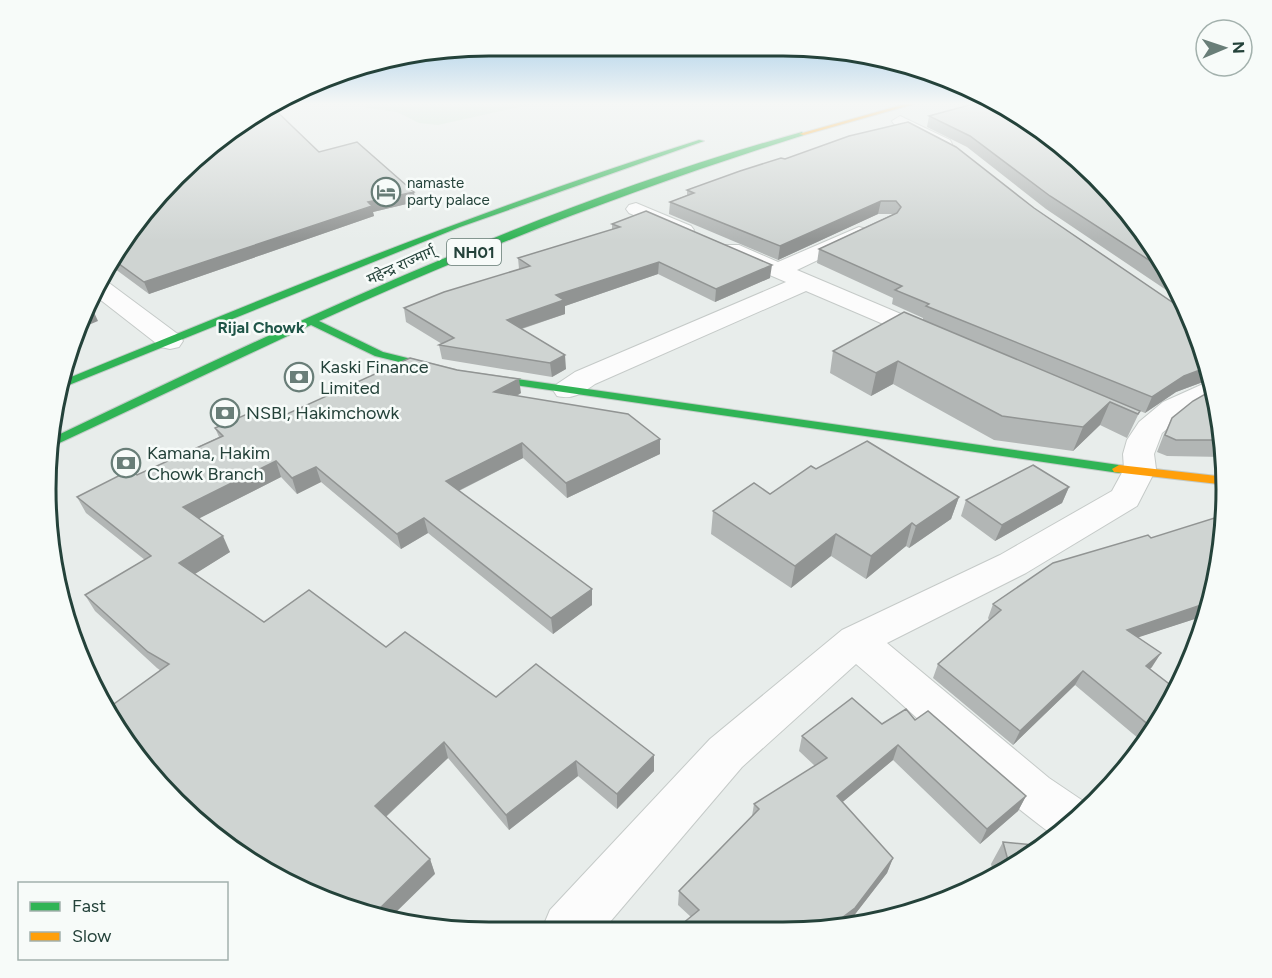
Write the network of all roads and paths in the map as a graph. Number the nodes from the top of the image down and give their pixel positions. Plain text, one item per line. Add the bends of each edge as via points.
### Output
1 (676, 150) edge
2 (750, 150) edge
3 (955, 150) edge
4 (960, 153) edge
5 (636, 210) dead end
6 (875, 225) edge
7 (779, 270) junction
8 (806, 282) junction
9 (104, 290) edge
10 (313, 322) junction
11 (170, 341) junction
12 (956, 346) edge
13 (69, 382) edge
14 (567, 390) junction
15 (1205, 392) edge
16 (58, 440) edge
17 (1140, 469) junction
18 (1216, 479) edge
19 (856, 641) junction
20 (1067, 816) edge
21 (575, 922) edge

1 - 11 main road, महेन्द्र राज्मार्ग् / NH01 via 542,193
2 - 10 main road, महेन्द्र राज्मार्ग् / NH01 via 608,197
3 - 4 street
5 - 7 street
6 - 7 street
7 - 8 street
8 - 12 street
8 - 14 street via 585,378
9 - 11 street
10 - 14 main road via 379,354 460,374
10 - 16 main road, महेन्द्र राज्मार्ग् / NH01
11 - 13 main road, महेन्द्र राज्मार्ग् / NH01
14 - 17 main road via 1061,462
15 - 17 street via 1138,424 1136,455
17 - 18 main road
17 - 19 street via 1125,498 1013,564
19 - 20 street via 1032,793
19 - 21 street via 726,753

